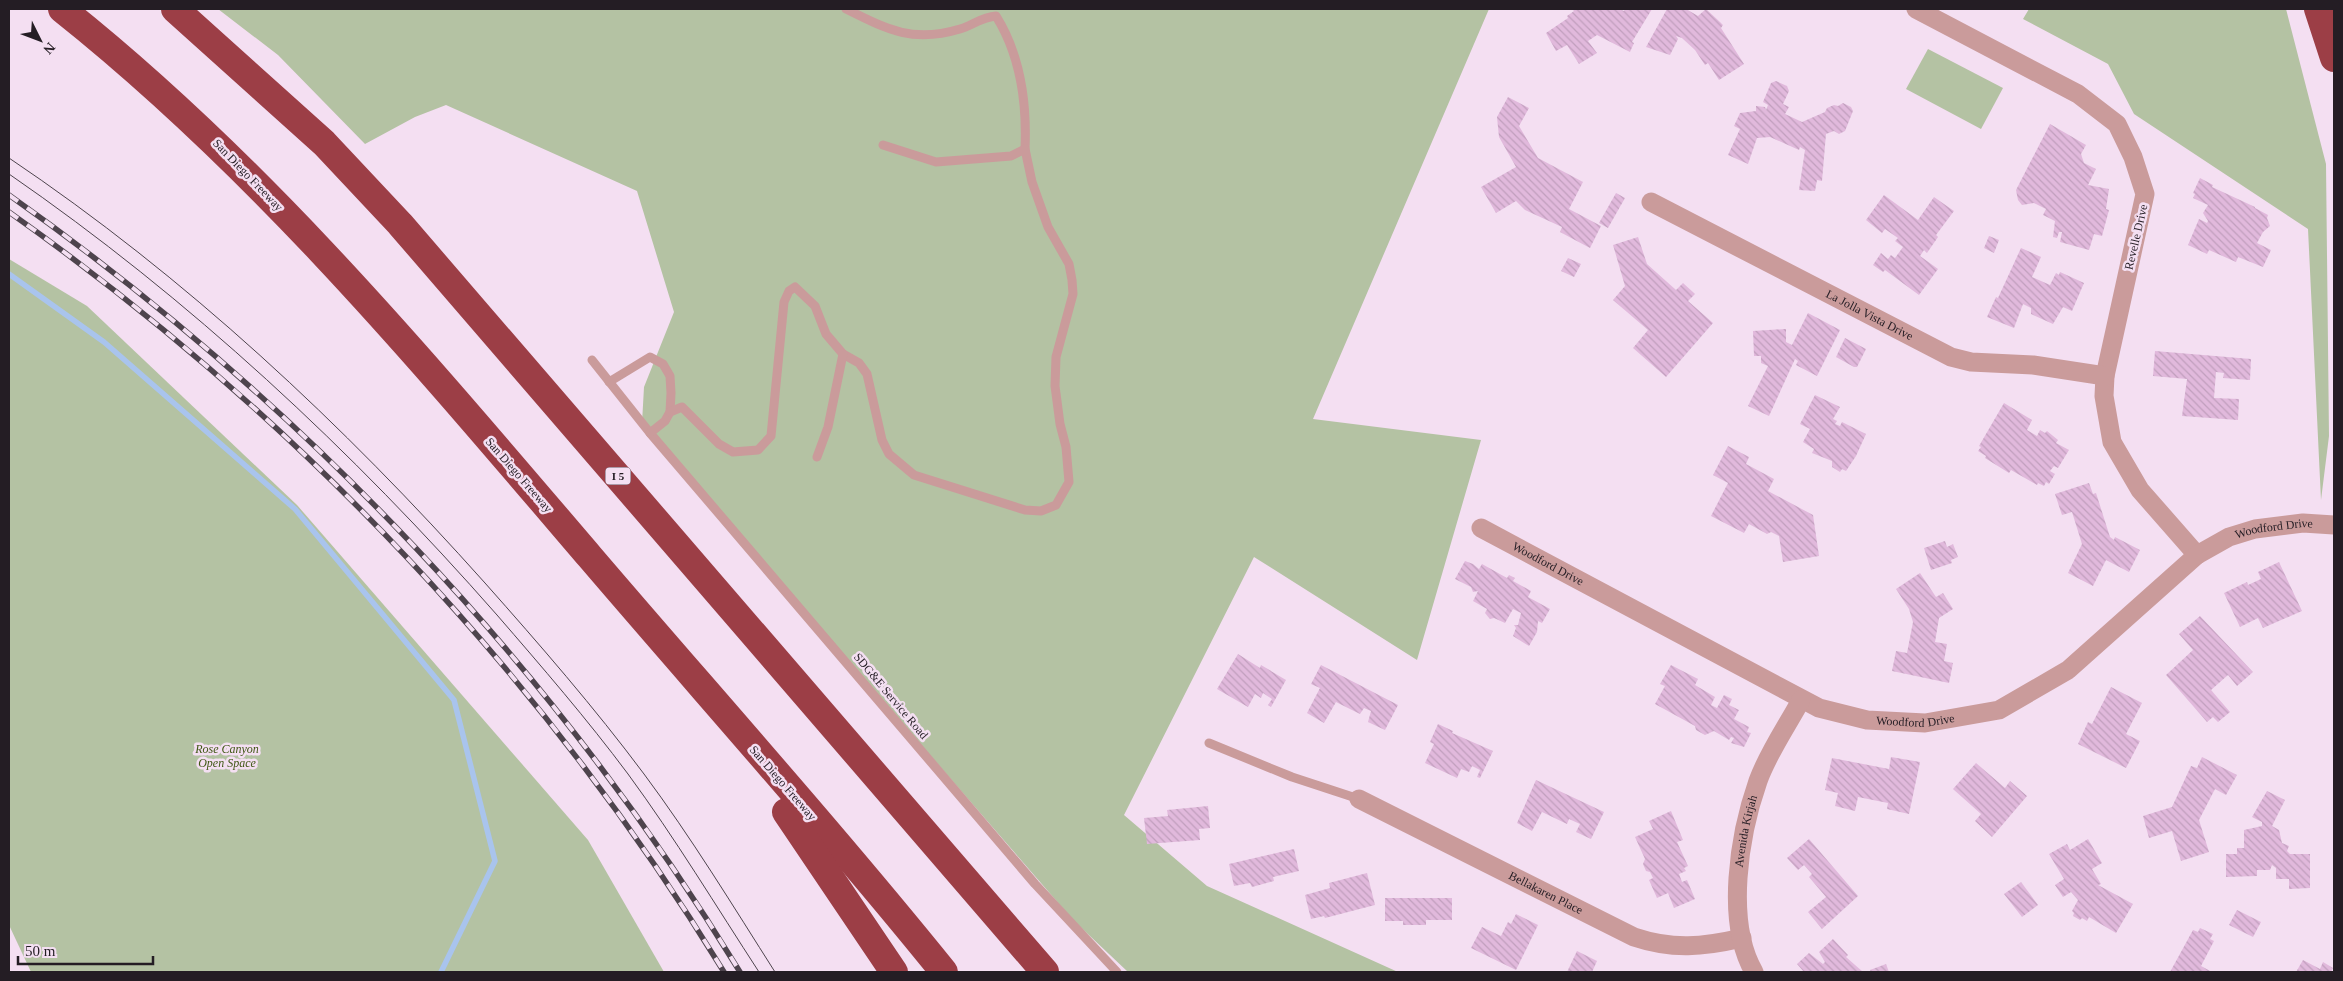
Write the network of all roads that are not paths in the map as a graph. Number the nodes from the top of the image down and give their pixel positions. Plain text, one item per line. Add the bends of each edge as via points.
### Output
1 (62, 9) edge
2 (175, 9) edge
3 (846, 9) edge
4 (1916, 9) edge
5 (2318, 9) edge
6 (994, 12) edge
7 (2334, 58) edge
8 (883, 145) dead end
9 (1025, 149) junction
10 (1651, 202) dead end
11 (843, 354) junction
12 (592, 360) dead end
13 (2105, 376) junction
14 (609, 382) junction
15 (670, 412) junction
16 (650, 432) junction
17 (817, 457) dead end
18 (2334, 525) edge
19 (1481, 528) dead end
20 (2197, 555) junction
21 (590, 557) junction
22 (1800, 700) junction
23 (1209, 743) dead end
24 (1359, 798) joint
25 (1742, 938) junction
26 (1044, 970) edge
27 (894, 972) edge
28 (944, 972) edge
29 (1117, 972) edge
30 (1754, 972) edge

1 - 21 highway, San Diego Freeway via 124,58 212,138 354,284
2 - 26 highway, I 5 via 324,143 400,224
3 - 6 lane via 887,29 929,36 962,28
4 - 13 street, Revelle Drive via 2078,94 2117,124 2134,157 2145,194
5 - 7 highway
6 - 9 lane via 1014,53 1026,111
8 - 9 lane via 936,162 1011,156
9 - 11 lane via 1032,182 1048,226 1069,264 1072,280 1073,294 1056,358 1055,386 1069,482 1056,505 1041,511 1025,510 914,475 889,454 882,440 867,374 859,363
10 - 13 street, La Jolla Vista Drive via 1951,357 1971,362 2033,365
11 - 15 lane via 826,334 815,306 795,287 784,302 770,436 758,450 732,452 718,444 682,407
11 - 17 lane via 828,427
12 - 14 lane, SDG&E Service Road
13 - 20 street, Revelle Drive via 2104,396 2112,442 2140,490
14 - 15 lane via 650,357 663,364 670,376
14 - 16 lane, SDG&E Service Road
15 - 16 lane via 665,421
16 - 29 lane, SDG&E Service Road via 1035,884
18 - 20 street, Woodford Drive via 2303,523 2255,529 2229,537
19 - 22 street, Woodford Drive
20 - 22 street, Woodford Drive via 2068,670 1999,710 1925,723 1876,721 1819,708
21 - 27 highway via 801,832
21 - 28 highway, San Diego Freeway
22 - 25 street, Avenida Kirjah via 1758,781 1740,853 1737,910
23 - 24 lane via 1292,777
24 - 25 street, Bellakaren Place via 1634,937 1658,945 1705,946
25 - 30 street, Avenida Kirjah via 1745,956

